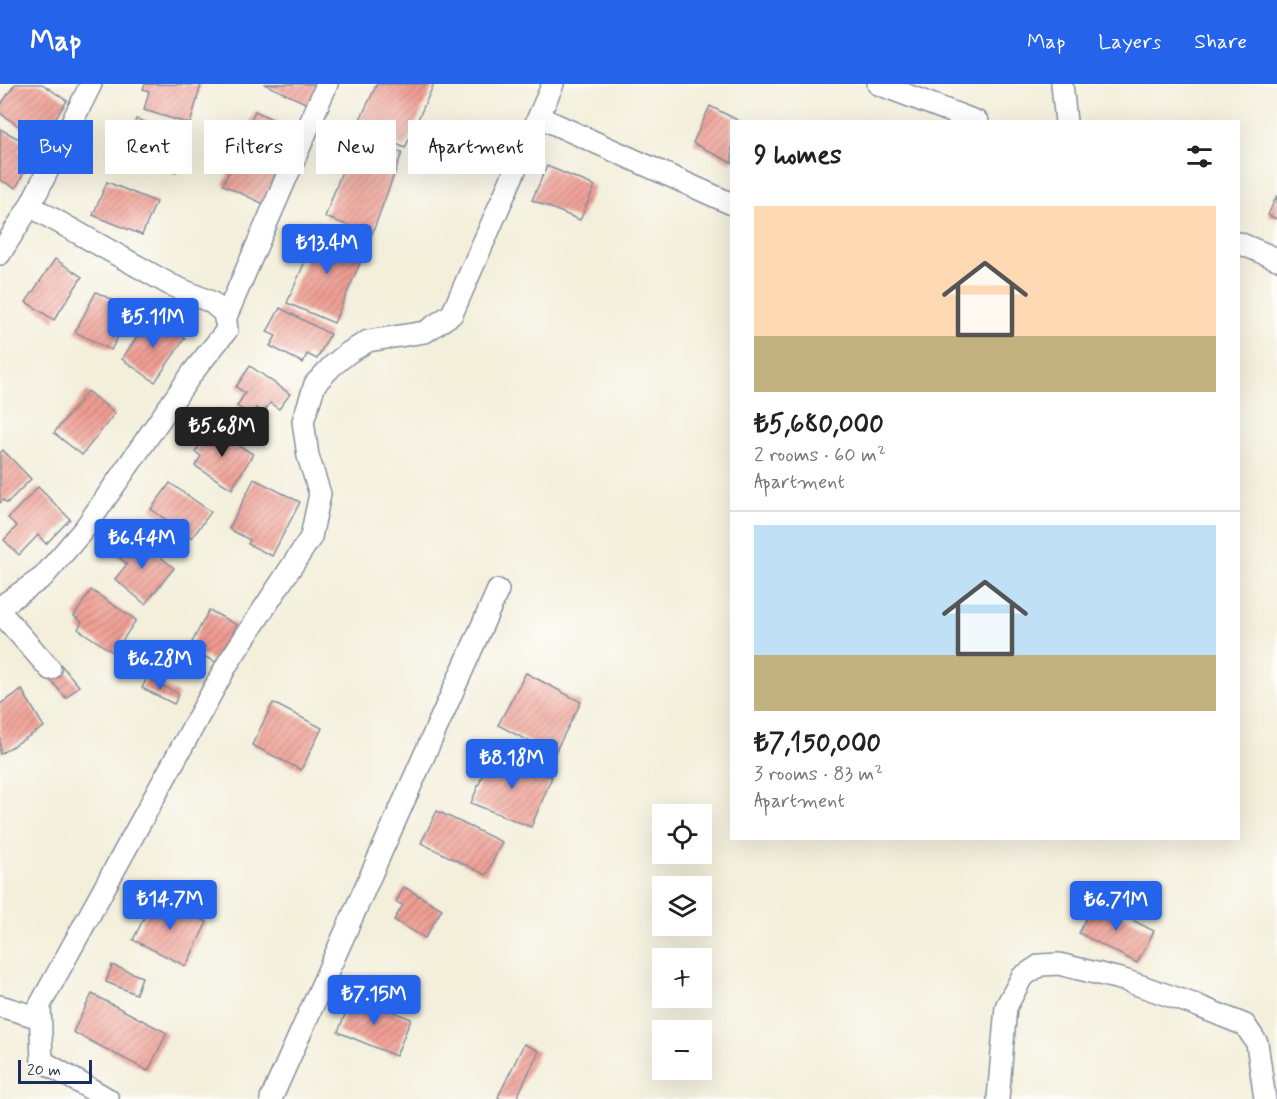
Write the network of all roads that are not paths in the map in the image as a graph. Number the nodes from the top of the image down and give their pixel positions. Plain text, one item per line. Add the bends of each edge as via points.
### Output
1 (91, 84) edge
2 (327, 84) edge
3 (553, 84) edge
4 (878, 84) edge
5 (1062, 84) edge
6 (539, 117) junction
7 (973, 120) edge
8 (1066, 120) edge
9 (730, 203) edge
10 (30, 206) junction
11 (1240, 243) edge
12 (0, 254) edge
13 (1277, 259) edge
14 (225, 319) junction
15 (498, 590) dead end
16 (0, 607) edge
17 (0, 612) edge
18 (50, 669) dead end
19 (0, 1006) edge
20 (40, 1018) junction
21 (108, 1099) edge
22 (271, 1099) edge
23 (998, 1099) edge
24 (1265, 1099) edge

1 - 10 street
2 - 14 street
3 - 6 street
4 - 7 street
5 - 8 street
6 - 9 street
6 - 20 street via 452,314 425,332 368,341 348,353 315,384 303,422 320,494 311,537 228,663 40,1005
10 - 12 street
10 - 14 street via 171,285 211,302 225,314
11 - 13 street
14 - 16 street via 227,330 193,372 85,528 43,577
15 - 22 street
17 - 18 street
19 - 20 street
20 - 21 street via 42,1061
23 - 24 street via 1006,1007 1022,977 1040,965 1059,964 1124,980 1245,1025 1257,1043

